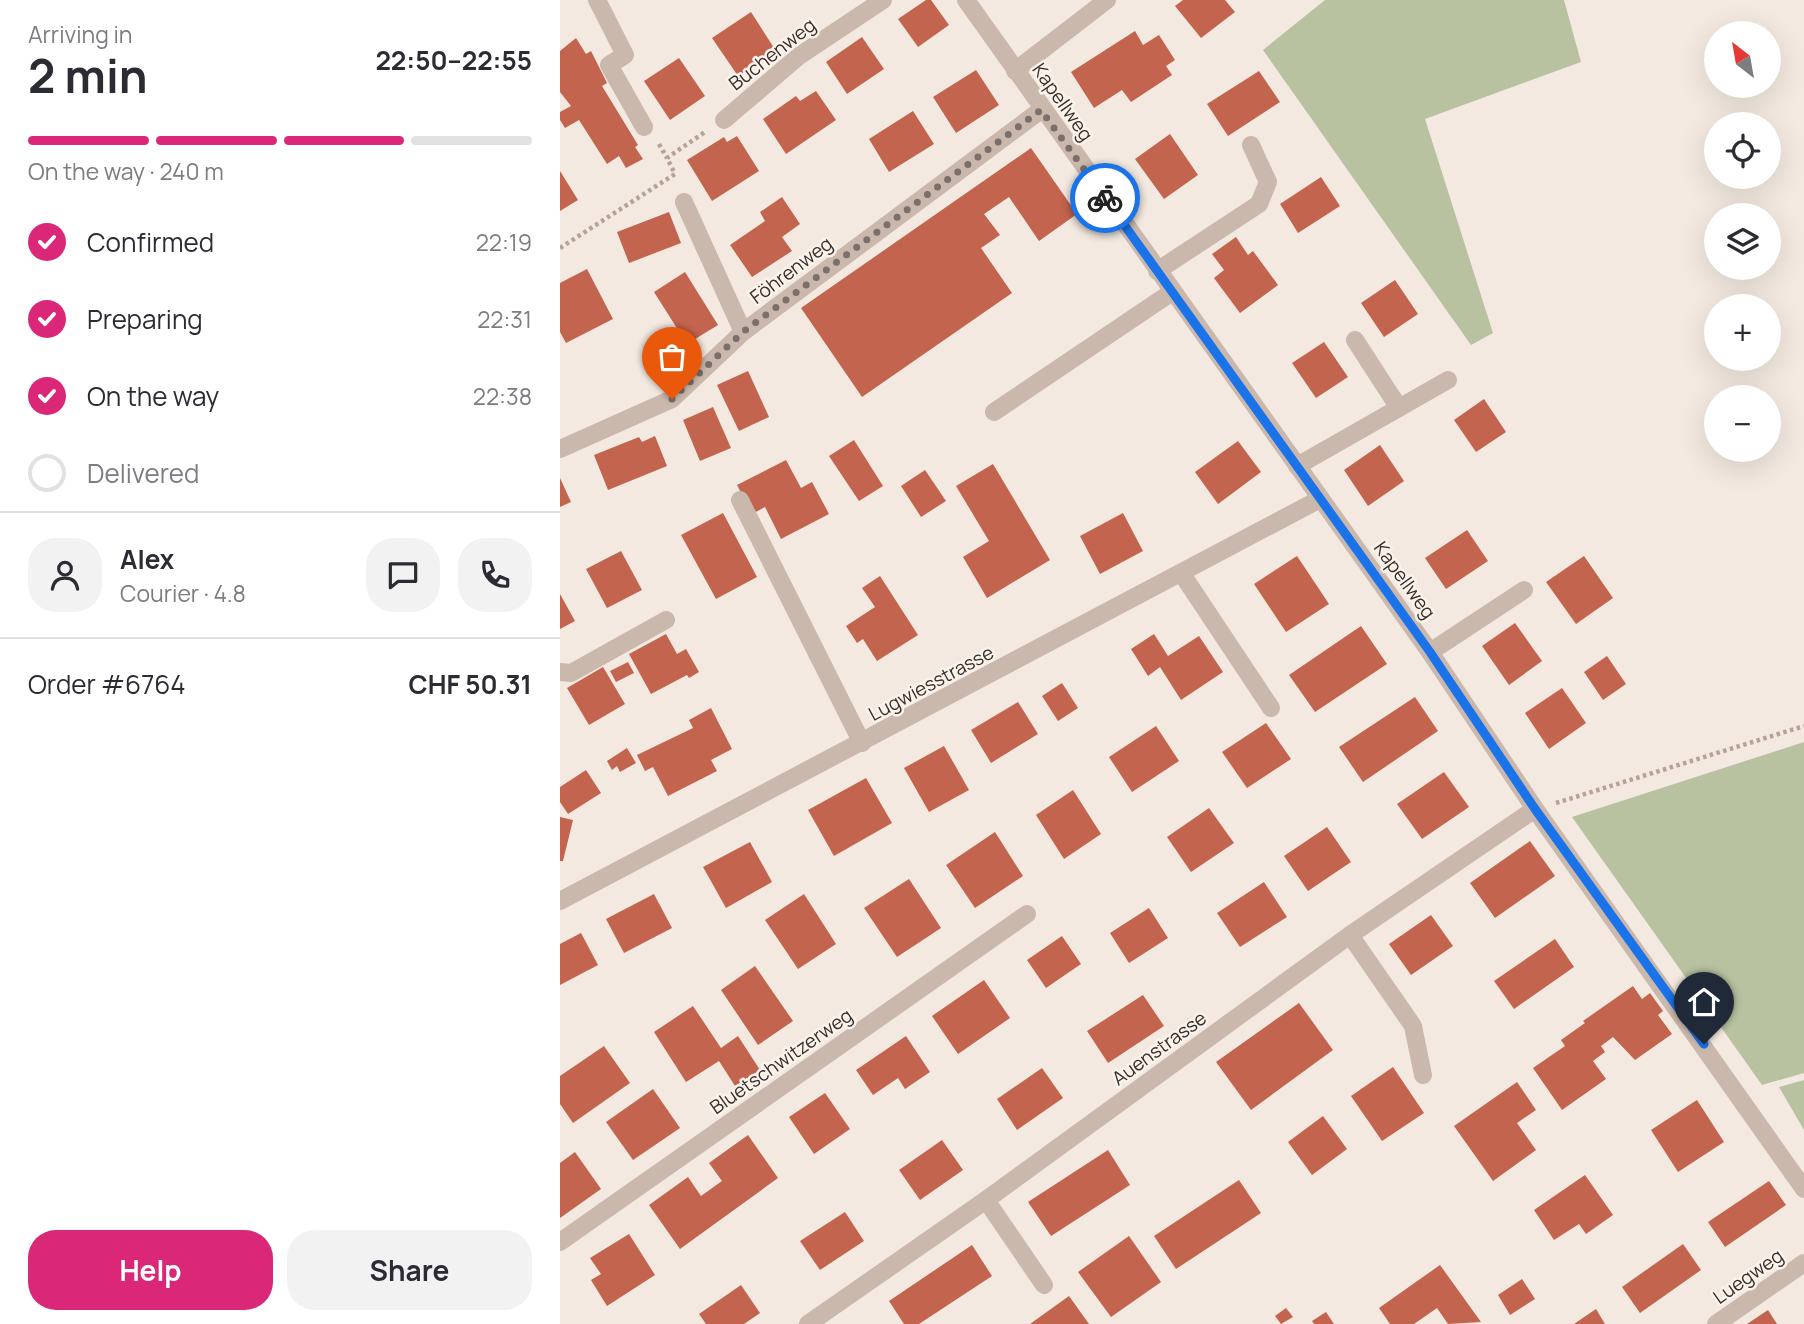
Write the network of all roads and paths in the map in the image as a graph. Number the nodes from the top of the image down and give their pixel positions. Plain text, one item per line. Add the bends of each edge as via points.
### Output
1 (597, 0) edge
2 (883, 0) edge
3 (965, 0) edge
4 (1107, 0) edge
5 (1015, 71) junction
6 (1041, 110) junction
7 (724, 120) joint
8 (644, 127) dead end
9 (1251, 145) dead end
10 (684, 202) dead end
11 (560, 248) edge
12 (1157, 271) junction
13 (1172, 292) junction
14 (743, 332) junction
15 (1355, 340) dead end
16 (1448, 380) dead end
17 (1399, 408) junction
18 (994, 412) dead end
19 (560, 449) edge
20 (1297, 466) junction
21 (1320, 499) junction
22 (740, 500) dead end
23 (1182, 574) junction
24 (1524, 590) dead end
25 (666, 620) dead end
26 (1430, 652) junction
27 (560, 672) edge
28 (1271, 708) dead end
29 (1804, 726) edge
30 (862, 743) junction
31 (1535, 809) junction
32 (560, 901) edge
33 (1027, 914) dead end
34 (1350, 935) junction
35 (1423, 1075) dead end
36 (1804, 1189) edge
37 (986, 1200) junction
38 (560, 1242) edge
39 (1804, 1263) edge
40 (1044, 1285) dead end
41 (808, 1324) edge
42 (1716, 1324) edge

1 - 8 street via 625,55 609,65
2 - 7 street, Buchenweg via 799,56
3 - 5 street, Kapellweg
4 - 5 street
5 - 6 street, Kapellweg
6 - 12 street, Kapellweg
6 - 14 street, Föhrenweg
7 - 11 path via 667,158 675,174
9 - 12 street via 1268,182 1259,204
10 - 14 street
12 - 13 street, Kapellweg
13 - 18 street
13 - 20 street, Kapellweg
14 - 19 street, Föhrenweg via 672,399
15 - 17 street
16 - 17 street
17 - 20 street
20 - 21 street, Kapellweg
21 - 23 street, Lugwiesstrasse
21 - 26 street, Kapellweg
22 - 30 street
23 - 28 street
23 - 30 street, Lugwiesstrasse
24 - 26 street
25 - 27 street via 571,673
26 - 31 street, Kapellweg
29 - 31 path
30 - 32 street, Lugwiesstrasse
31 - 34 street, Auenstrasse
31 - 36 street, Kapellweg
33 - 38 street, Bluetschwitzerweg
34 - 35 street via 1412,1026
34 - 37 street, Auenstrasse
37 - 40 street
37 - 41 street, Auenstrasse
39 - 42 street, Luegweg

